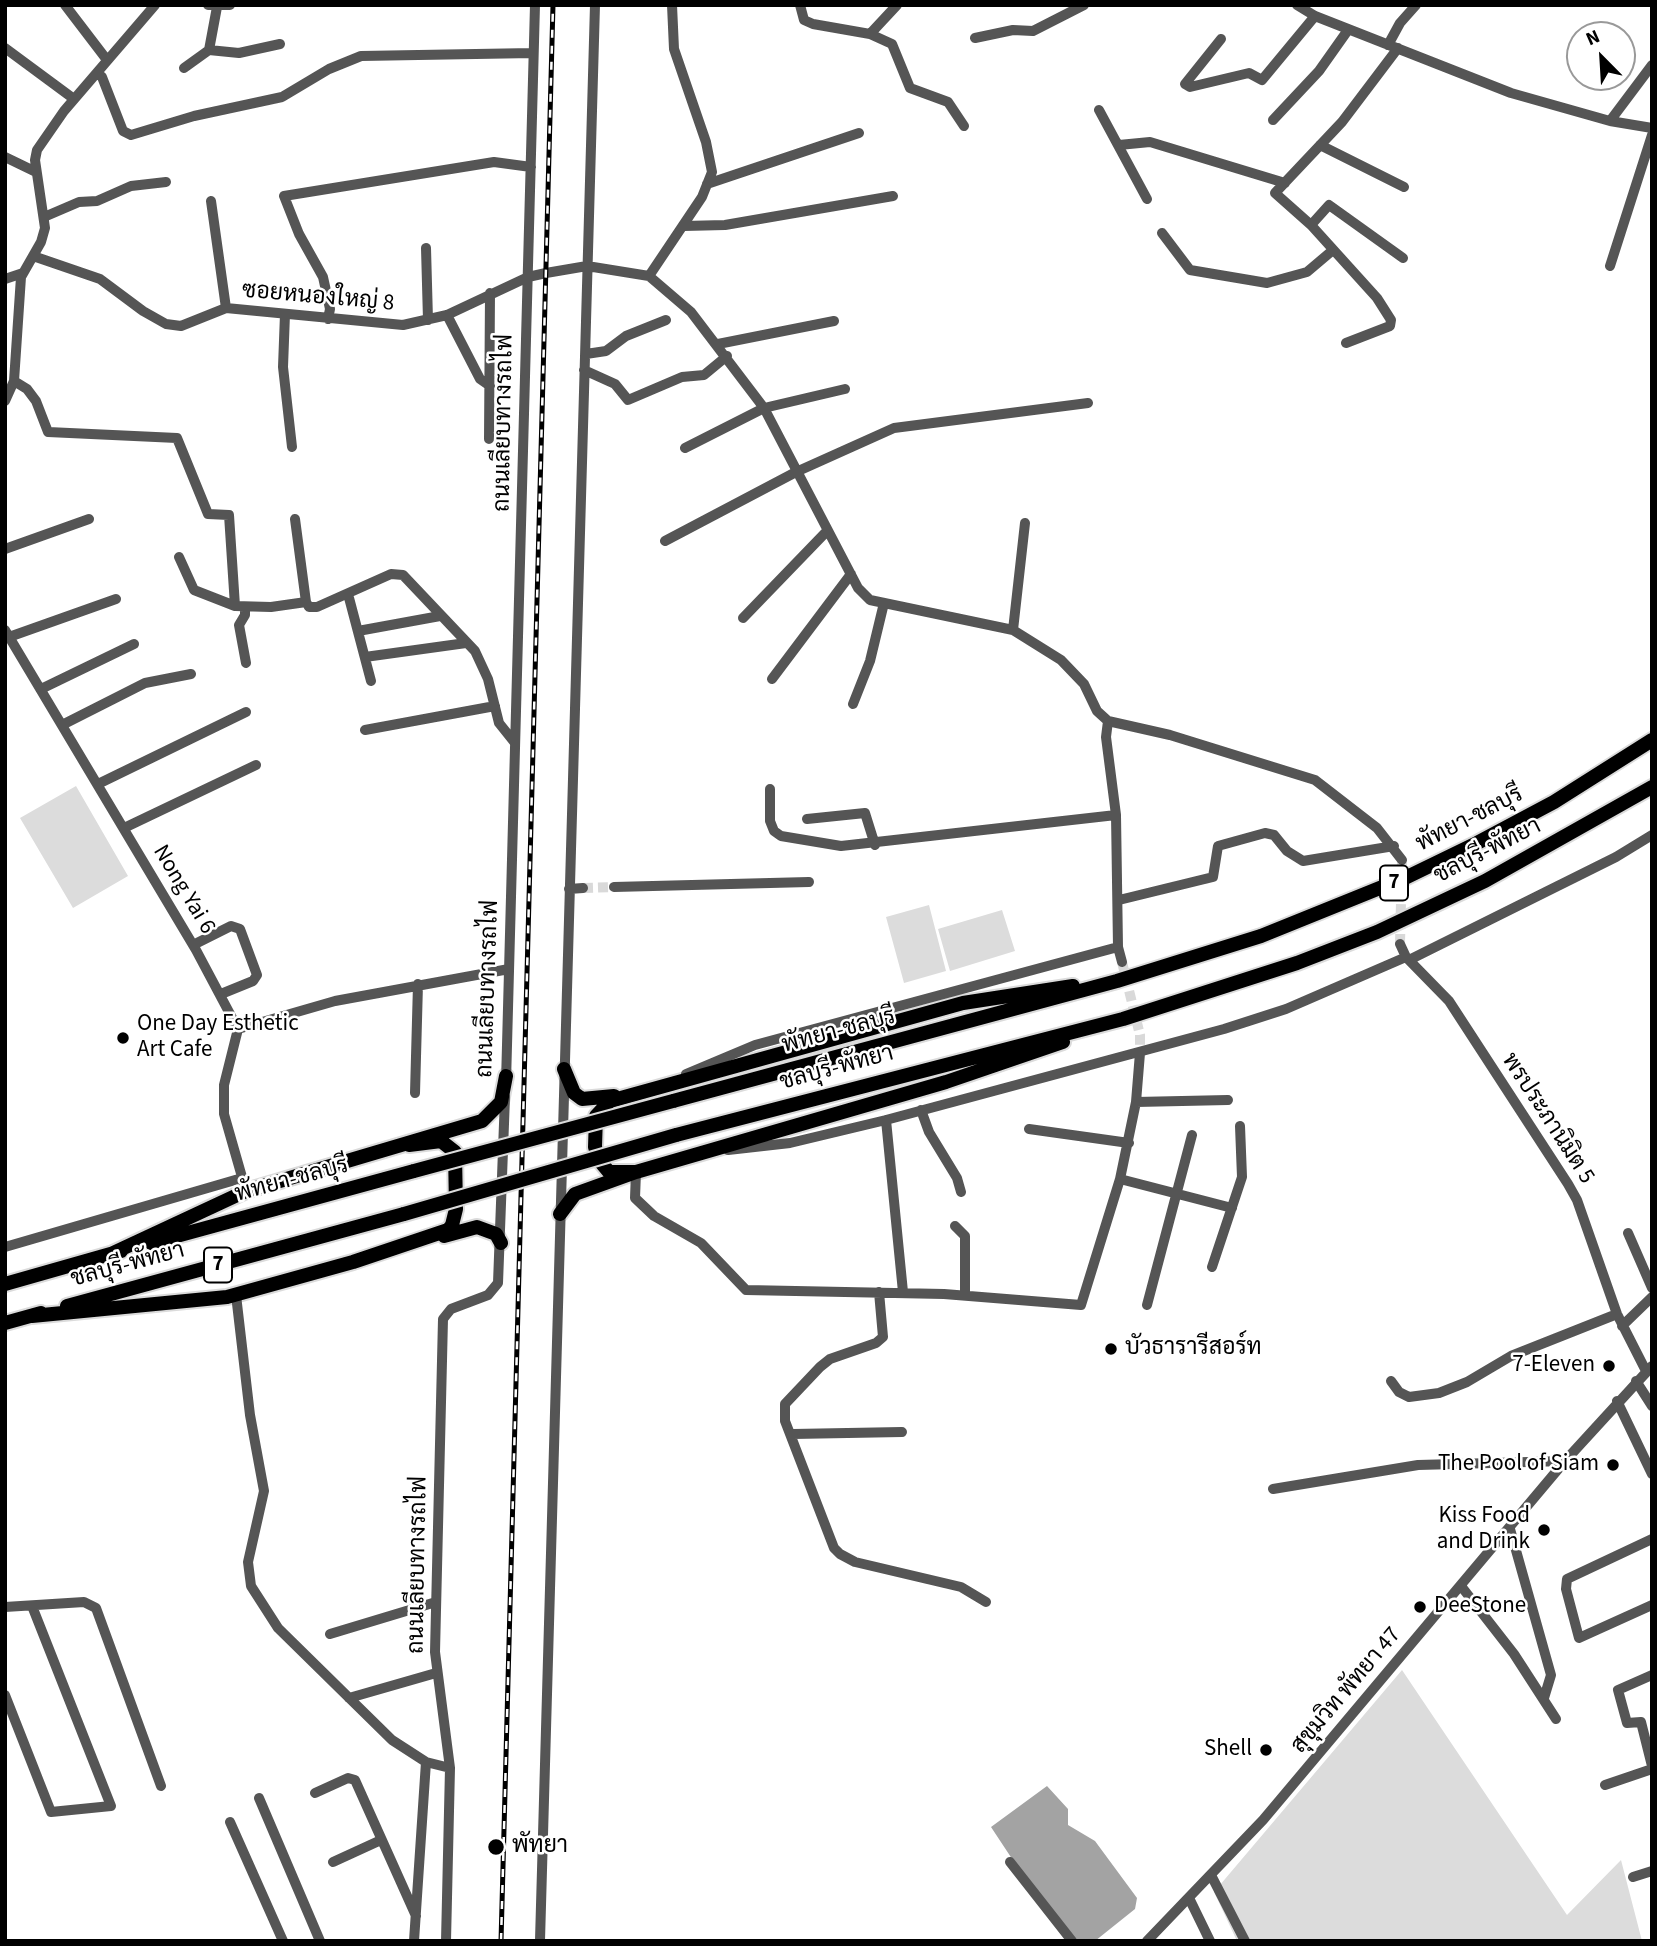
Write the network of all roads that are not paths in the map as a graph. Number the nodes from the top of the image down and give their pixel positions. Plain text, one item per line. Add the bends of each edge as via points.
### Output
1 (65, 5) edge
2 (155, 5) edge
3 (230, 5) edge
4 (535, 5) edge
5 (595, 5) edge
6 (672, 5) edge
7 (800, 5) edge
8 (897, 5) edge
9 (1084, 5) edge
10 (1297, 5) edge
11 (1416, 5) edge
12 (213, 6) edge
13 (1315, 16) junction
14 (1348, 30) junction
15 (870, 34) junction
16 (975, 38) dead end
17 (1221, 39) dead end
18 (280, 44) dead end
19 (1393, 47) junction
20 (5, 48) edge
21 (209, 50) junction
22 (533, 53) junction
23 (107, 60) junction
24 (1652, 65) edge
25 (184, 68) dead end
26 (97, 73) junction
27 (74, 99) junction
28 (1099, 110) dead end
29 (1273, 121) dead end
30 (1610, 121) junction
31 (964, 126) dead end
32 (1652, 128) edge
33 (859, 133) dead end
34 (1652, 135) edge
35 (1119, 145) junction
36 (1320, 145) junction
37 (5, 157) edge
38 (531, 167) junction
39 (36, 172) junction
40 (166, 182) dead end
41 (1285, 183) junction
42 (707, 184) junction
43 (1404, 187) dead end
44 (893, 196) dead end
45 (1147, 199) dead end
46 (211, 201) dead end
47 (44, 217) junction
48 (1311, 225) junction
49 (684, 226) junction
50 (1162, 233) dead end
51 (426, 248) dead end
52 (1333, 250) junction
53 (33, 256) junction
54 (1403, 258) dead end
55 (587, 266) junction
56 (1609, 266) dead end
57 (23, 273) junction
58 (649, 276) junction
59 (528, 277) junction
60 (5, 279) edge
61 (490, 293) junction
62 (226, 308) junction
63 (285, 314) junction
64 (447, 315) junction
65 (328, 319) junction
66 (428, 320) junction
67 (666, 320) dead end
68 (834, 321) dead end
69 (1346, 343) dead end
70 (718, 344) junction
71 (586, 354) junction
72 (727, 356) junction
73 (584, 370) junction
74 (14, 381) junction
75 (490, 386) junction
76 (845, 389) dead end
77 (5, 401) edge
78 (1088, 403) dead end
79 (764, 408) junction
80 (489, 439) dead end
81 (292, 447) dead end
82 (685, 448) dead end
83 (796, 472) junction
84 (295, 519) dead end
85 (89, 520) dead end
86 (1025, 523) dead end
87 (827, 531) junction
88 (665, 541) dead end
89 (5, 549) edge
90 (179, 557) dead end
91 (851, 574) junction
92 (348, 594) junction
93 (116, 599) dead end
94 (306, 602) junction
95 (884, 603) junction
96 (240, 606) junction
97 (440, 616) junction
98 (743, 618) dead end
99 (1013, 630) junction
100 (358, 631) junction
101 (7, 633) edge
102 (134, 643) dead end
103 (466, 643) junction
104 (365, 657) junction
105 (246, 663) dead end
106 (191, 674) dead end
107 (772, 679) dead end
108 (371, 681) dead end
109 (41, 689) junction
110 (853, 704) dead end
111 (495, 706) junction
112 (246, 712) dead end
113 (1108, 721) junction
114 (62, 725) junction
115 (365, 730) dead end
116 (1652, 740) edge
117 (516, 743) junction
118 (256, 765) dead end
119 (98, 784) junction
120 (1652, 787) edge
121 (770, 789) dead end
122 (1116, 815) junction
123 (807, 820) dead end
124 (124, 828) junction
125 (1652, 835) edge
126 (875, 845) junction
127 (1394, 846) junction
128 (1402, 860) tunnel mouth
129 (810, 882) dead end
130 (614, 887) tunnel mouth
131 (569, 888) junction
132 (583, 888) tunnel mouth
133 (1119, 900) junction
134 (1400, 944) tunnel mouth
135 (193, 945) junction
136 (1118, 947) junction
137 (1408, 958) junction
138 (1122, 962) tunnel mouth
139 (509, 970) junction
140 (1116, 981) junction
141 (418, 984) junction
142 (221, 995) junction
143 (1123, 1019) junction
144 (239, 1029) junction
145 (1140, 1053) junction
146 (564, 1069) junction
147 (506, 1076) junction
148 (659, 1086) junction
149 (415, 1093) dead end
150 (626, 1094) junction
151 (1228, 1100) dead end
152 (1136, 1102) junction
153 (921, 1110) junction
154 (886, 1120) junction
155 (1240, 1126) dead end
156 (1029, 1129) dead end
157 (1192, 1135) dead end
158 (1129, 1143) junction
159 (408, 1144) junction
160 (693, 1155) junction
161 (636, 1172) junction
162 (1120, 1180) junction
163 (244, 1184) junction
164 (961, 1192) dead end
165 (1177, 1192) junction
166 (1232, 1208) junction
167 (560, 1214) junction
168 (955, 1226) dead end
169 (1628, 1234) dead end
170 (501, 1243) junction
171 (5, 1247) edge
172 (113, 1253) junction
173 (353, 1262) junction
174 (1212, 1267) dead end
175 (5, 1282) edge
176 (1652, 1288) edge
177 (879, 1292) junction
178 (903, 1292) junction
179 (236, 1295) junction
180 (965, 1295) junction
181 (1652, 1297) edge
182 (1147, 1305) dead end
183 (1617, 1314) junction
184 (32, 1315) junction
185 (5, 1323) edge
186 (1622, 1326) junction
187 (1649, 1369) edge
188 (1391, 1381) dead end
189 (1636, 1381) junction
190 (1617, 1401) junction
191 (1652, 1406) edge
192 (902, 1432) dead end
193 (793, 1434) junction
194 (1565, 1461) junction
195 (1652, 1474) edge
196 (1273, 1489) dead end
197 (1510, 1529) junction
198 (1652, 1539) edge
199 (1461, 1586) junction
200 (436, 1602) junction
201 (986, 1602) dead end
202 (1652, 1605) edge
203 (32, 1606) junction
204 (5, 1607) edge
205 (330, 1634) dead end
206 (436, 1673) junction
207 (1652, 1675) edge
208 (5, 1695) edge
209 (349, 1698) junction
210 (1544, 1698) junction
211 (1556, 1719) dead end
212 (1650, 1744) edge
213 (426, 1762) junction
214 (1652, 1767) edge
215 (450, 1768) junction
216 (1605, 1785) dead end
217 (161, 1786) dead end
218 (316, 1793) dead end
219 (259, 1798) dead end
220 (230, 1822) dead end
221 (381, 1840) junction
222 (333, 1862) dead end
223 (1010, 1862) dead end
224 (1652, 1871) edge
225 (1212, 1877) junction
226 (1633, 1877) dead end
227 (1190, 1900) junction
228 (416, 1916) junction
229 (283, 1941) edge
230 (320, 1941) edge
231 (414, 1941) edge
232 (446, 1941) edge
233 (540, 1941) edge
234 (1072, 1941) edge
235 (1147, 1941) edge
236 (1210, 1941) edge
237 (1245, 1941) edge

1 - 23 street
2 - 23 street
3 - 12 street
4 - 22 street, ถนนเลียบทางรถไฟ
5 - 55 street
6 - 42 street via 674,49 712,172
7 - 15 street via 804,20 813,24
8 - 15 street
9 - 16 street via 1033,31
10 - 13 street
11 - 19 street via 1400,23
12 - 21 street
13 - 14 street
13 - 17 street via 1262,79 1249,73 1189,88 1185,84
14 - 19 street
14 - 29 street via 1319,71
15 - 31 street via 892,44 910,88 948,102
18 - 21 street via 239,54
19 - 30 street via 1511,93
19 - 36 street
20 - 27 street
21 - 25 street
22 - 26 street via 361,56 282,97 131,135 123,131
22 - 38 street, ถนนเลียบทางรถไฟ
23 - 26 street
24 - 30 street
26 - 27 street
27 - 39 street via 41,143
28 - 35 street
30 - 32 street
33 - 42 street
34 - 56 street
35 - 41 street via 1150,142
35 - 45 street
36 - 41 street
36 - 43 street
37 - 39 street
38 - 59 street, ถนนเลียบทางรถไฟ
38 - 65 street via 494,162 284,196 323,277
39 - 47 street
40 - 47 street via 131,186
41 - 48 street via 1275,193
42 - 49 street
44 - 49 street via 725,225
46 - 62 street
47 - 53 street via 43,235
48 - 52 street
48 - 54 street via 1329,205
49 - 58 street
50 - 52 street via 1191,270 1267,283 1307,272
51 - 66 street
52 - 69 street via 1391,320 1390,326
53 - 57 street
53 - 62 street, ซอยหนองใหญ่ 8 via 100,279 166,324 181,326
55 - 58 street, ซอยหนองใหญ่ 8
55 - 59 street, ซอยหนองใหญ่ 8
55 - 71 street
57 - 60 street
57 - 74 street
58 - 70 street via 685,304
59 - 61 street, ซอยหนองใหญ่ 8
59 - 117 street, ถนนเลียบทางรถไฟ
61 - 64 street, ซอยหนองใหญ่ 8
61 - 75 street
62 - 63 street, ซอยหนองใหญ่ 8
63 - 65 street, ซอยหนองใหญ่ 8
63 - 81 street via 283,367
64 - 66 street, ซอยหนองใหญ่ 8
64 - 75 street via 480,379
65 - 66 street, ซอยหนองใหญ่ 8 via 403,325
67 - 71 street via 626,336 606,351
68 - 70 street
70 - 72 street
71 - 73 street
72 - 73 street via 704,375 682,377 628,400 615,384
72 - 79 street
73 - 131 street
74 - 77 street
74 - 96 street via 36,401 48,432 177,438 208,513 229,515
75 - 80 street
76 - 79 street
78 - 83 street via 894,428
79 - 82 street
79 - 83 street
83 - 87 street
83 - 88 street
84 - 94 street
85 - 89 street
86 - 99 street
87 - 91 street
87 - 98 street
90 - 96 street via 194,590
91 - 95 street via 870,600
91 - 107 street
92 - 94 street via 317,607
92 - 97 street via 397,572
92 - 100 street
93 - 101 street
94 - 96 street
95 - 99 street
95 - 110 street via 870,661
96 - 105 street
97 - 100 street
97 - 103 street
99 - 113 street via 1061,660 1084,684 1097,711
100 - 104 street
101 - 109 street, Nong Yai 6
102 - 109 street
103 - 104 street
103 - 111 street via 482,663
104 - 108 street
106 - 114 street via 145,682
109 - 114 street, Nong Yai 6
111 - 115 street
111 - 117 street via 499,723
112 - 119 street
113 - 122 street
113 - 127 street via 1170,735 1315,780
114 - 119 street, Nong Yai 6
116 - 140 highway, พัทยา-ชลบุรี / 7 via 1554,802 1407,877 1261,936
117 - 139 street, ถนนเลียบทางรถไฟ
118 - 124 street
119 - 124 street, Nong Yai 6
120 - 143 highway, ชลบุรี-พัทยา / 7 via 1485,881 1377,932
121 - 126 street via 769,821 781,836 841,846
122 - 126 street
122 - 133 street
123 - 126 street via 865,813
124 - 135 street, Nong Yai 6
125 - 137 street
127 - 128 street
127 - 133 street via 1303,861 1274,835 1265,833 1218,846 1211,878
129 - 130 street
131 - 132 street
131 - 146 street
133 - 136 street
134 - 137 street, พรประภานิมิต 5
135 - 142 street, Nong Yai 6
135 - 142 street via 231,926 240,929 257,975
136 - 138 street
136 - 148 street via 755,1045
137 - 145 street via 1286,1009
137 - 183 street, พรประภานิมิต 5 via 1449,1001 1568,1184
139 - 141 street
139 - 147 street, ถนนเลียบทางรถไฟ
140 - 148 highway via 963,1003
140 - 172 highway, พัทยา-ชลบุรี / 7, bridge
141 - 144 street via 330,1002
141 - 149 street
142 - 144 street, Nong Yai 6
143 - 160 highway via 993,1068
143 - 184 highway, ชลบุรี-พัทยา / 7, bridge via 690,1131
144 - 163 street via 224,1085 224,1114
145 - 152 street
145 - 153 street
146 - 150 highway via 573,1093 582,1099
146 - 167 street
147 - 159 highway via 501,1102 489,1117
147 - 170 street, ถนนเลียบทางรถไฟ
148 - 150 highway
150 - 161 highway via 599,1110 595,1147 608,1172
151 - 152 street
152 - 158 street
153 - 154 street
153 - 164 street
154 - 160 street via 790,1143
154 - 178 street
155 - 166 street via 1242,1177
156 - 158 street
157 - 165 street
158 - 162 street
159 - 163 highway
159 - 173 highway via 433,1141 452,1147 456,1203 451,1226
160 - 161 highway
161 - 167 highway via 575,1194
161 - 177 street via 635,1198 654,1216 701,1243 746,1290
162 - 165 street
162 - 180 street via 1081,1305
163 - 171 street
163 - 172 highway
165 - 166 street
165 - 182 street
166 - 174 street
167 - 233 street
168 - 180 street via 965,1236
169 - 176 street
170 - 173 highway via 487,1228 477,1227
170 - 200 street, ถนนเลียบทางรถไฟ via 495,1289 450,1309 443,1319
172 - 175 highway, พัทยา-ชลบุรี / 7
173 - 179 highway
177 - 178 street
177 - 193 street via 883,1337 830,1359 785,1404 785,1421
178 - 180 street
179 - 184 highway
179 - 209 street via 264,1491 248,1562 251,1586 278,1628
181 - 186 street
183 - 186 street, พรประภานิมิต 5
183 - 188 street via 1511,1356 1438,1393 1409,1397
184 - 185 highway, ชลบุรี-พัทยา / 7
186 - 187 street, พรประภานิมิต 5
187 - 189 street, สุขุมวิท พัทยา 47
189 - 190 street, สุขุมวิท พัทยา 47
189 - 191 street
190 - 194 street, สุขุมวิท พัทยา 47
190 - 195 street
192 - 193 street
193 - 201 street via 840,1554 855,1562 961,1587
194 - 196 street via 1418,1465
194 - 197 street, สุขุมวิท พัทยา 47
197 - 199 street, สุขุมวิท พัทยา 47
197 - 210 street via 1551,1675
198 - 202 street via 1567,1579 1566,1589 1579,1638
199 - 210 street
199 - 225 street, สุขุมวิท พัทยา 47
200 - 205 street
200 - 206 street, ถนนเลียบทางรถไฟ
203 - 204 street
203 - 208 street via 111,1806 51,1812
203 - 217 street via 83,1602 96,1608
206 - 209 street
206 - 215 street, ถนนเลียบทางรถไฟ
207 - 212 street via 1618,1690 1627,1723 1641,1722
209 - 213 street via 392,1740
210 - 211 street
212 - 214 street
213 - 215 street
213 - 228 street
214 - 216 street
215 - 232 street, ถนนเลียบทางรถไฟ
218 - 221 street via 352,1778
219 - 230 street
220 - 229 street
221 - 222 street
221 - 228 street
223 - 234 street
224 - 226 street
225 - 227 street, สุขุมวิท พัทยา 47
225 - 237 street
227 - 235 street, สุขุมวิท พัทยา 47
227 - 236 street
228 - 231 street

